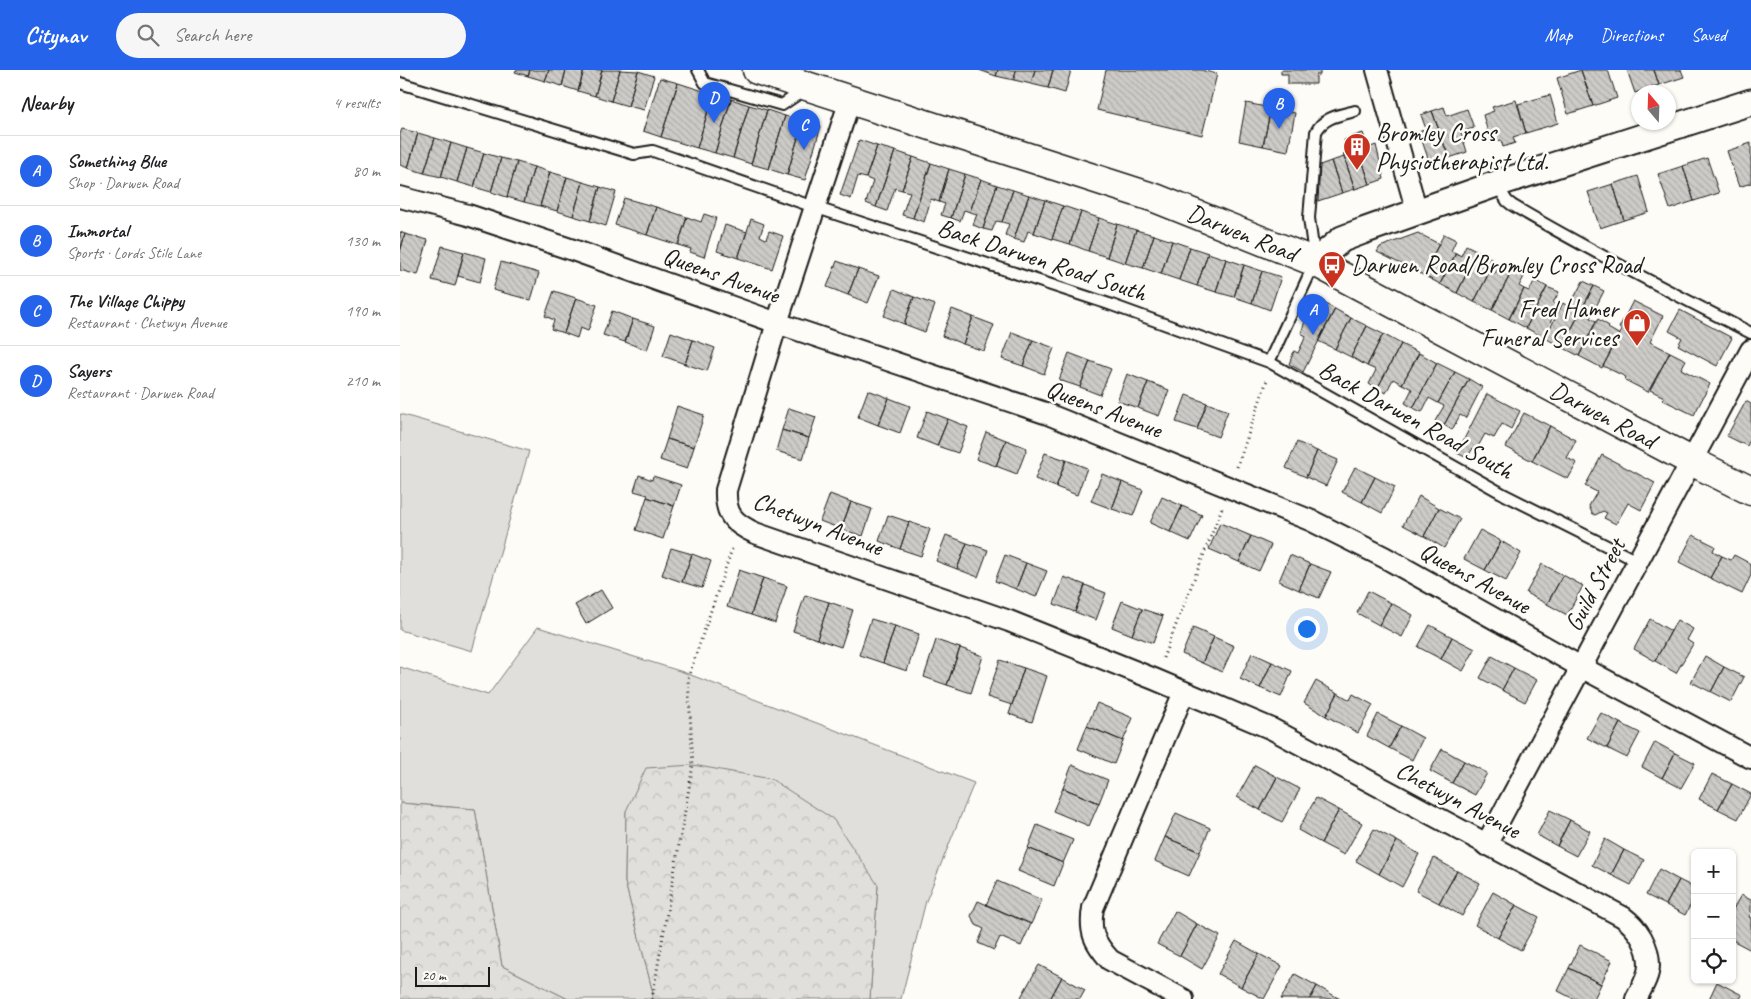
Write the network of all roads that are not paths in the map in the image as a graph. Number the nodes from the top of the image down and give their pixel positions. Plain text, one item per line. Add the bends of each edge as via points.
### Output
1 (698, 70) edge
2 (757, 70) edge
3 (1377, 70) edge
4 (400, 83) edge
5 (809, 87) junction
6 (850, 100) junction
7 (1751, 102) edge
8 (1355, 110) dead end
9 (1496, 184) junction
10 (400, 197) edge
11 (814, 207) junction
12 (1417, 212) junction
13 (1315, 262) junction
14 (777, 323) junction
15 (1751, 333) edge
16 (1751, 350) edge
17 (1269, 362) junction
18 (1691, 461) junction
19 (1751, 491) edge
20 (1637, 561) junction
21 (1581, 667) junction
22 (1184, 692) junction
23 (1751, 758) edge
24 (1486, 845) junction
25 (1183, 999) edge
26 (1636, 999) edge

1 - 5 lane via 705,83 782,105
2 - 5 main road, Darwen Road
3 - 12 street
4 - 11 lane, Back Darwen Road South via 634,154 653,151
5 - 6 main road, Darwen Road
6 - 11 street, Chetwyn Avenue
6 - 13 main road, Darwen Road via 1155,198
7 - 9 street
8 - 13 lane via 1324,120 1316,132 1309,218
9 - 12 street
9 - 15 lane via 1512,205 1618,266
10 - 14 street, Queens Avenue via 556,244
11 - 14 street, Chetwyn Avenue
11 - 17 lane, Back Darwen Road South via 1109,304
12 - 13 street via 1342,239
13 - 17 lane
13 - 18 main road, Darwen Road
14 - 21 street, Queens Avenue via 1045,413 1312,521 1384,557
14 - 22 street, Chetwyn Avenue via 726,490 725,504 730,517 754,534 1009,621
16 - 18 street, Guild Street
17 - 20 lane, Back Darwen Road South via 1505,495
18 - 19 main road, Darwen Road
18 - 20 street, Guild Street
20 - 21 street, Guild Street
21 - 23 street, Queens Avenue
21 - 24 street, Guild Street
22 - 24 street, Chetwyn Avenue via 1272,730
22 - 25 street via 1093,908 1091,924 1094,939 1110,960
24 - 26 street, Chetwyn Avenue via 1633,924 1641,937 1649,966

